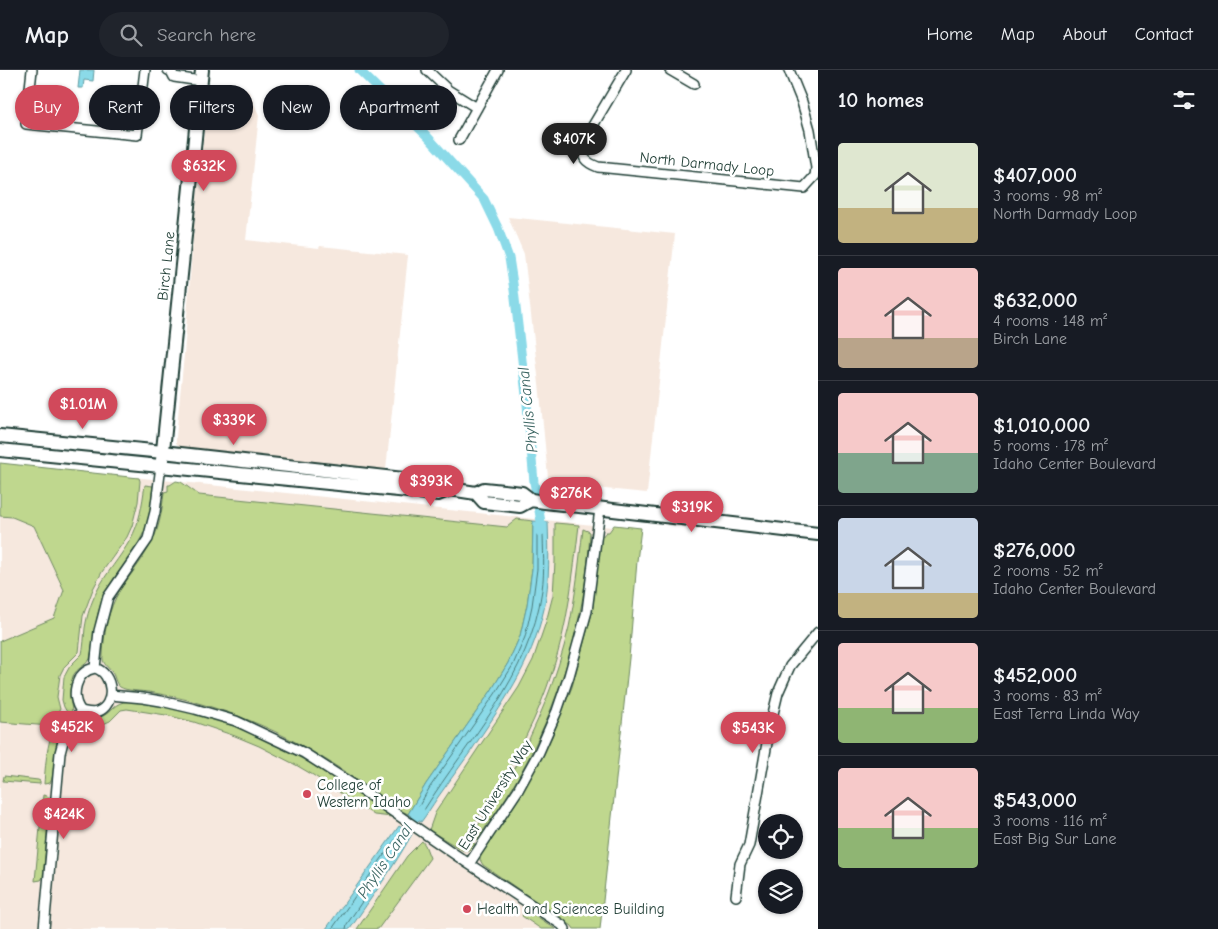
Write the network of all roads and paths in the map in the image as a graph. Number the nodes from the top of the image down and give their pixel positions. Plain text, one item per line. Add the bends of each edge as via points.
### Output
1 (32, 70) edge
2 (145, 70) edge
3 (170, 70) edge
4 (427, 70) edge
5 (498, 70) edge
6 (626, 70) edge
7 (670, 70) edge
8 (789, 70) edge
9 (202, 75) edge
10 (694, 84) dead end
11 (477, 108) junction
12 (460, 140) dead end
13 (0, 436) edge
14 (0, 450) edge
15 (163, 452) junction
16 (161, 466) junction
17 (450, 489) junction
18 (600, 509) junction
19 (818, 534) edge
20 (818, 632) edge
21 (95, 668) junction
22 (110, 694) junction
23 (81, 711) junction
24 (469, 864) junction
25 (736, 896) dead end
26 (44, 929) edge
27 (565, 929) edge

1 - 2 street via 26,124 137,135
3 - 9 street via 174,77
4 - 11 street via 448,90
5 - 11 street
6 - 8 street, North Darmady Loop via 582,144 584,158 591,164 804,188 815,176 816,168 810,130
7 - 10 street
9 - 15 main road, Birch Lane
11 - 12 street
13 - 15 main road
14 - 16 main road
15 - 16 main road, Birch Lane
15 - 17 main road via 439,483
16 - 17 main road via 438,494
16 - 21 street via 148,539 108,597 99,631
17 - 18 main road via 476,493 484,489 522,493 530,500
18 - 19 main road
18 - 24 street, East University Way via 586,612 557,712 518,790
20 - 25 street via 790,666 778,693 749,844 740,864
21 - 22 street via 108,679
21 - 23 street via 85,671 78,680 75,697
22 - 23 street via 99,712
22 - 24 street via 161,701 236,721 304,753
23 - 26 street via 65,734 60,753
24 - 27 street

